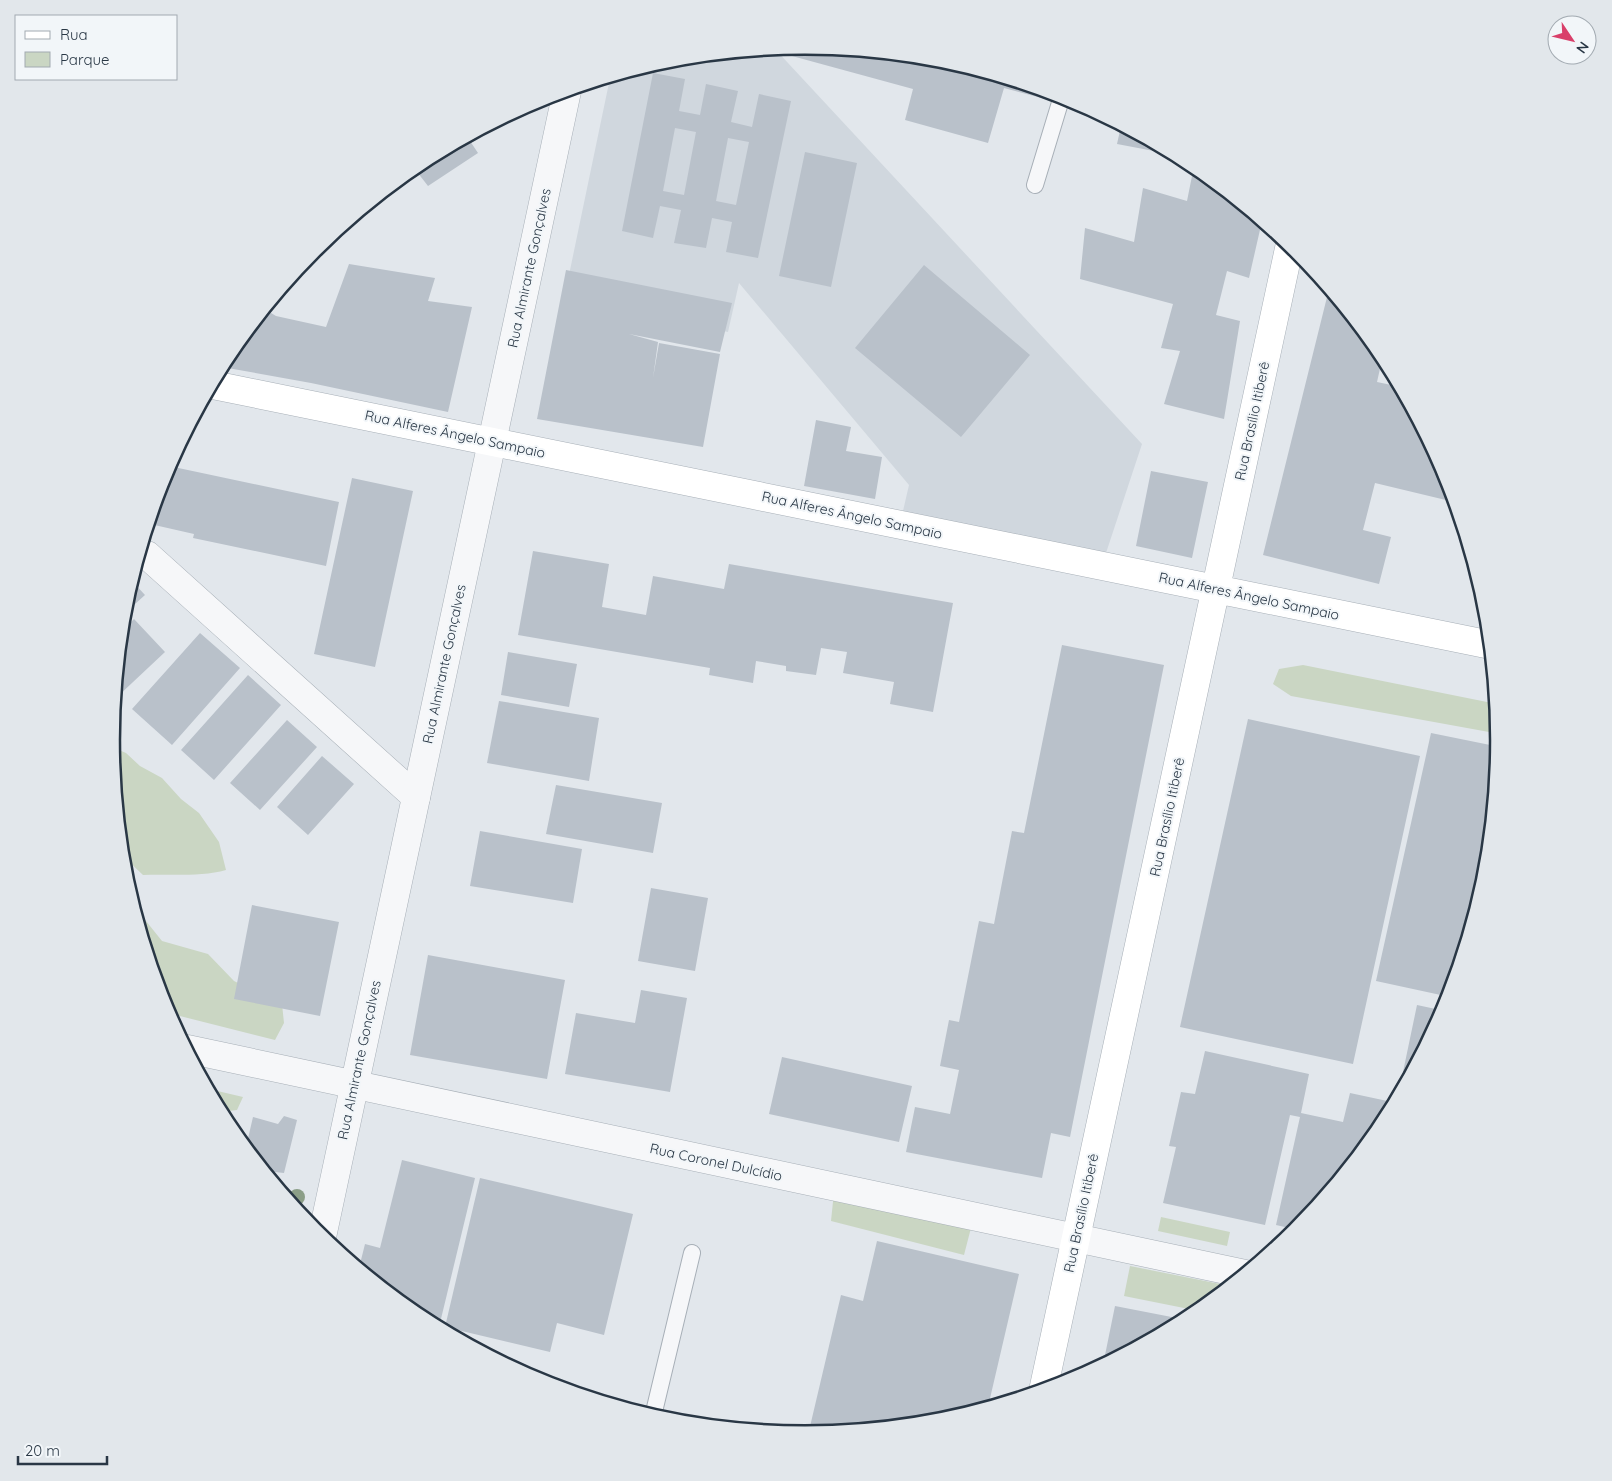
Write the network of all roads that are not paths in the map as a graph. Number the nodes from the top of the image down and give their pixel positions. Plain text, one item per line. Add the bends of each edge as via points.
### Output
1 (565, 99) edge
2 (1060, 104) edge
3 (1035, 185) dead end
4 (1288, 253) edge
5 (219, 386) edge
6 (492, 442) junction
7 (147, 555) dead end
8 (1215, 589) junction
9 (1485, 645) edge
10 (416, 797) junction
11 (195, 1051) edge
12 (354, 1084) junction
13 (324, 1228) edge
14 (1076, 1238) junction
15 (692, 1253) dead end
16 (1237, 1272) edge
17 (1045, 1383) edge
18 (655, 1409) edge

1 - 6 street, Rua Almirante Gonçalves
2 - 3 lane
4 - 8 main road, Rua Brasílio Itiberê
5 - 6 main road, Rua Alferes Ângelo Sampaio
6 - 8 main road, Rua Alferes Ângelo Sampaio
6 - 10 street, Rua Almirante Gonçalves
7 - 10 street
8 - 9 main road, Rua Alferes Ângelo Sampaio
8 - 14 main road, Rua Brasílio Itiberê
10 - 12 street, Rua Almirante Gonçalves
11 - 12 street, Rua Coronel Dulcídio
12 - 13 street, Rua Almirante Gonçalves
12 - 14 street, Rua Coronel Dulcídio
14 - 16 street, Rua Coronel Dulcídio
14 - 17 main road, Rua Brasílio Itiberê
15 - 18 lane

